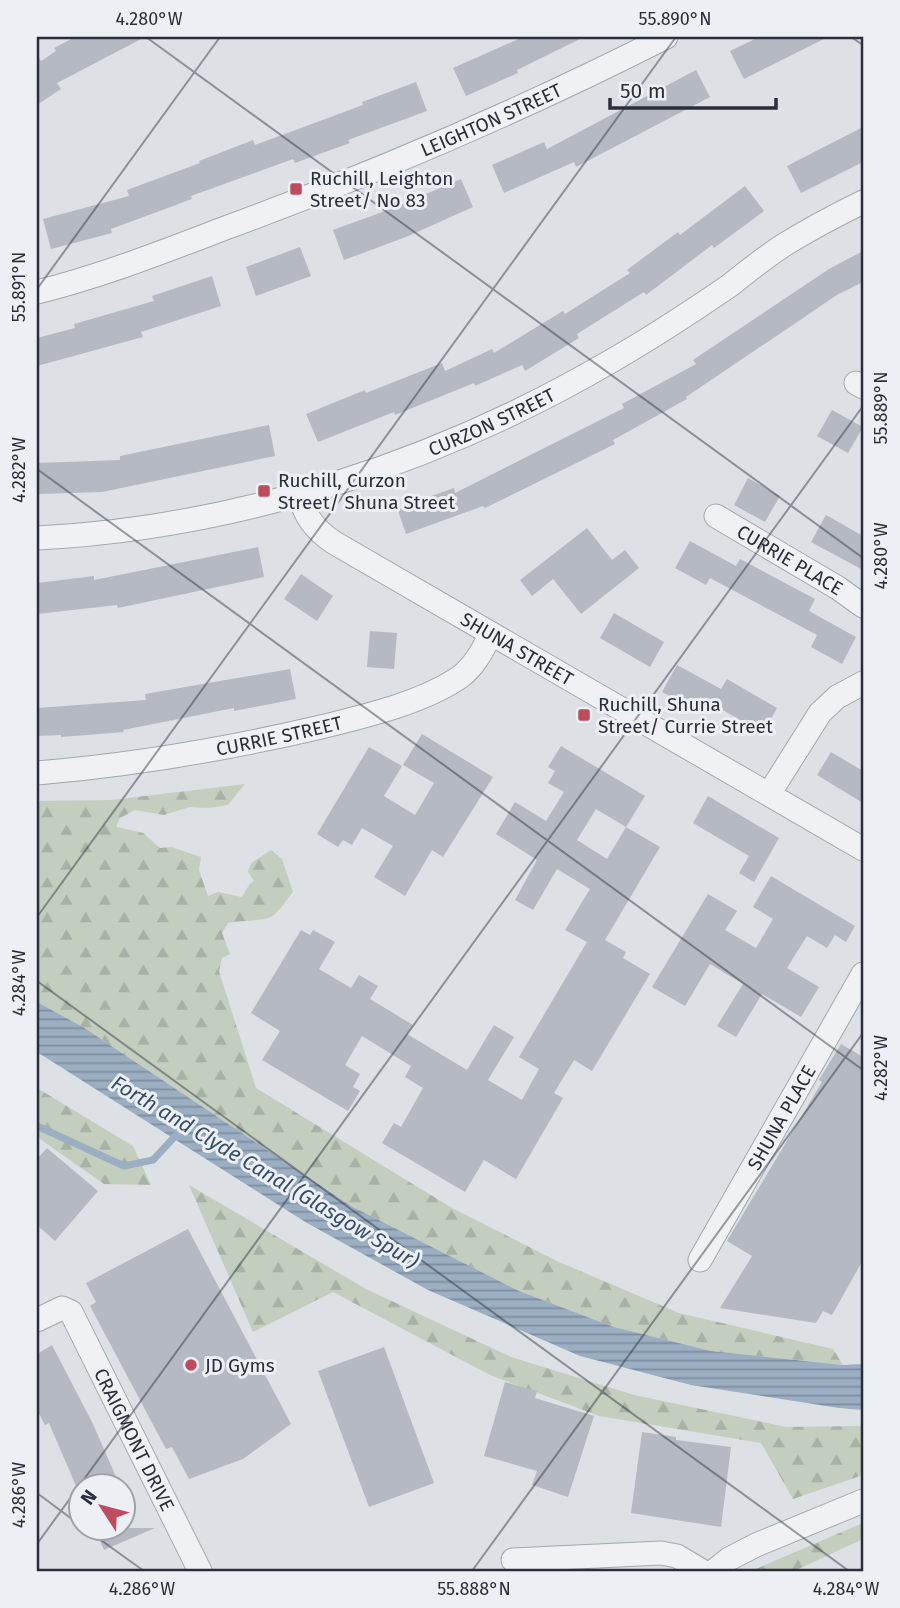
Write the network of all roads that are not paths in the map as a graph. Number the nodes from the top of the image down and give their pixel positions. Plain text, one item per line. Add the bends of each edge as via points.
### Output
1 (666, 37) edge
2 (863, 202) edge
3 (37, 292) edge
4 (299, 494) junction
5 (716, 516) dead end
6 (37, 538) edge
7 (863, 606) edge
8 (491, 634) junction
9 (863, 683) edge
10 (37, 773) edge
11 (769, 794) junction
12 (863, 849) edge
13 (863, 974) edge
14 (700, 1260) dead end
15 (37, 1320) edge
16 (863, 1501) edge
17 (513, 1560) dead end
18 (200, 1571) edge
19 (702, 1571) edge
20 (714, 1571) edge

1 - 3 street, LEIGHTON STREET via 495,119 357,178 140,260
2 - 4 street, CURZON STREET via 782,246 611,362 517,412 457,440
4 - 6 street, CURZON STREET via 149,527
4 - 8 street, SHUNA STREET via 307,516 322,534
5 - 7 street, CURRIE PLACE
8 - 10 street, CURRIE STREET via 460,677 362,717 218,749
8 - 11 street, SHUNA STREET
9 - 11 street via 820,713
11 - 12 street, SHUNA STREET
13 - 14 street, SHUNA PLACE
15 - 18 street, CRAIGMONT DRIVE via 60,1309 73,1315
16 - 20 street via 748,1549
17 - 19 street via 661,1553 677,1556

